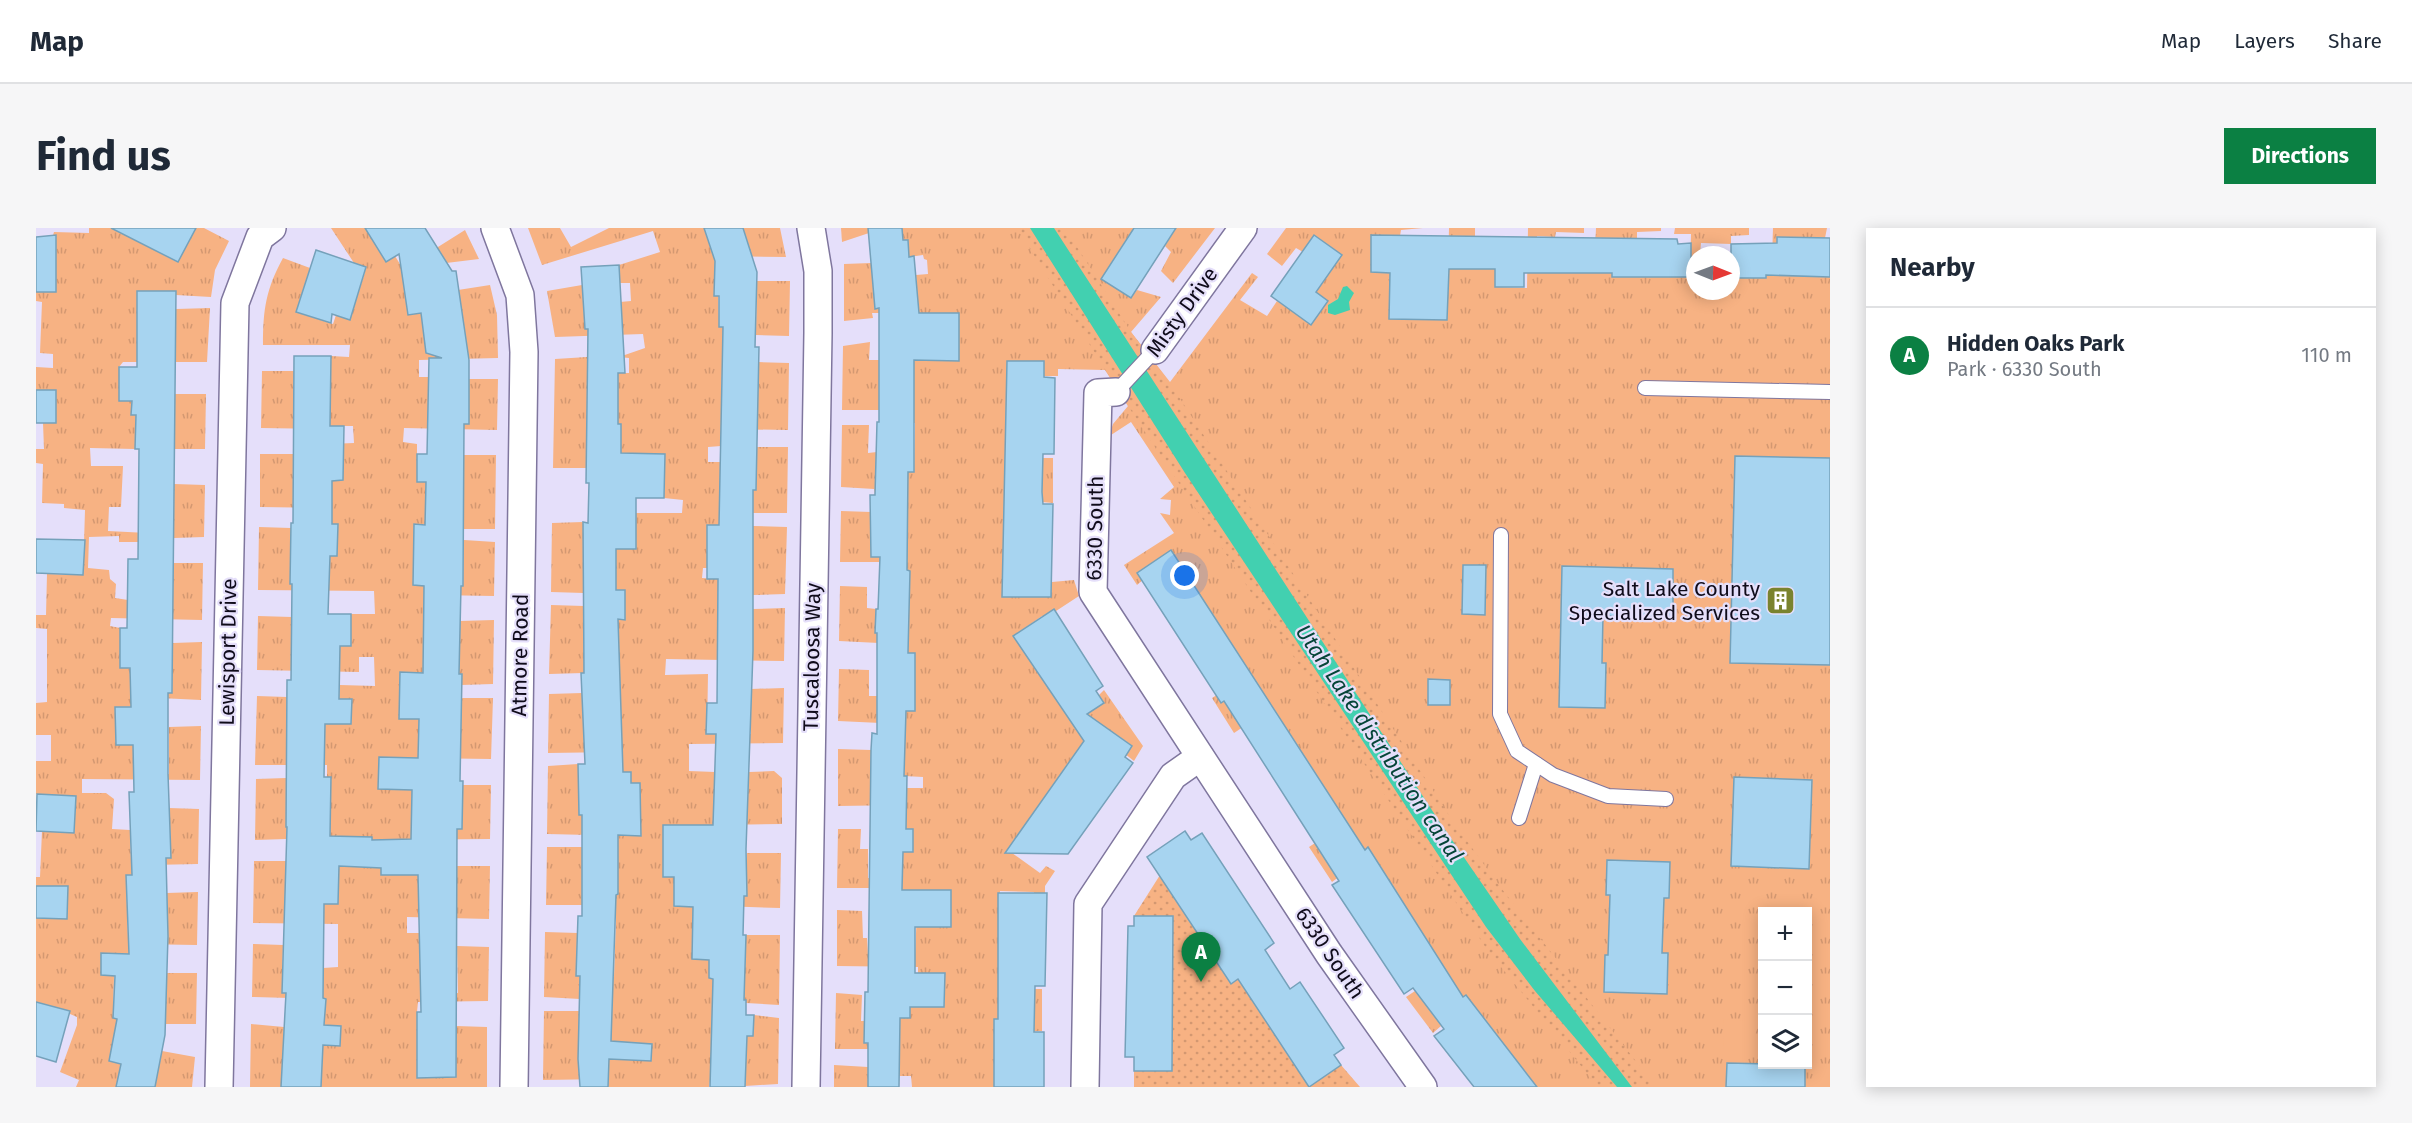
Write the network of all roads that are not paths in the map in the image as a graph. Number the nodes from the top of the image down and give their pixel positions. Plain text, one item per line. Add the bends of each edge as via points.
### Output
1 (272, 228) edge
2 (495, 228) edge
3 (811, 228) edge
4 (1243, 228) edge
5 (1155, 350) joint
6 (1645, 388) dead end
7 (1116, 392) joint
8 (1830, 392) edge
9 (1501, 535) dead end
10 (1200, 757) junction
11 (1536, 764) junction
12 (1666, 799) dead end
13 (1519, 818) dead end
14 (219, 1087) edge
15 (514, 1087) edge
16 (806, 1087) edge
17 (1085, 1087) edge
18 (1423, 1087) edge

1 - 14 street, Lewisport Drive via 260,237 236,303
2 - 15 street, Atmore Road via 520,296 524,352
3 - 16 street, Tuscaloosa Way via 818,271 818,312
4 - 5 street, Misty Drive
5 - 7 lane, Misty Drive
6 - 8 lane
7 - 10 street, 6330 South via 1098,393 1093,592
9 - 11 lane via 1500,714 1517,751
10 - 17 street via 1173,776 1088,904
10 - 18 street, 6330 South via 1329,954
11 - 12 lane via 1553,775 1608,796
11 - 13 lane

